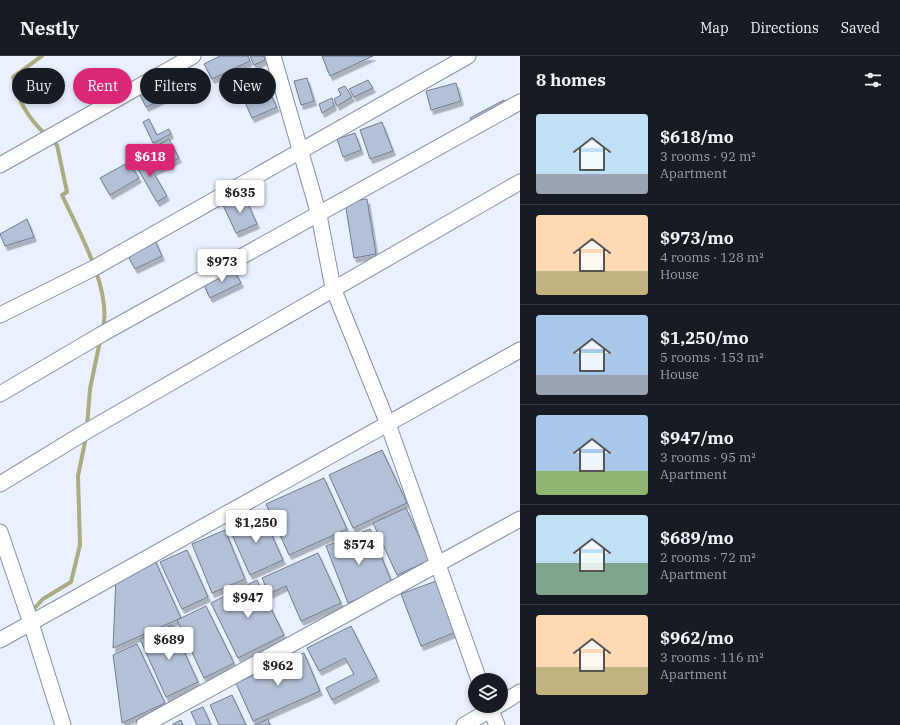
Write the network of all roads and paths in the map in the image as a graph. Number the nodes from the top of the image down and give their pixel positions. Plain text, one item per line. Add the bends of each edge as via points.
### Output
1 (193, 56) edge
2 (273, 56) edge
3 (468, 56) edge
4 (520, 102) edge
5 (300, 151) junction
6 (0, 165) edge
7 (520, 182) edge
8 (319, 215) junction
9 (333, 288) junction
10 (0, 315) edge
11 (520, 350) edge
12 (0, 394) edge
13 (388, 424) junction
14 (0, 484) edge
15 (520, 519) edge
16 (0, 532) edge
17 (438, 564) junction
18 (31, 623) junction
19 (0, 640) edge
20 (477, 673) edge
21 (520, 692) edge
22 (508, 699) edge
23 (484, 713) edge
24 (495, 713) edge
25 (63, 725) edge
26 (144, 725) edge
27 (464, 725) edge
28 (497, 725) edge

1 - 6 street
2 - 5 street
3 - 5 street
4 - 8 street
5 - 8 street
5 - 10 street via 94,268
7 - 9 street
8 - 9 street
8 - 12 street via 102,334
9 - 13 street
9 - 14 street
11 - 13 street
13 - 17 street
13 - 18 street
15 - 17 street
16 - 18 street
17 - 20 street
17 - 26 street
18 - 19 street
18 - 25 street
21 - 22 street
23 - 27 street
24 - 28 street

